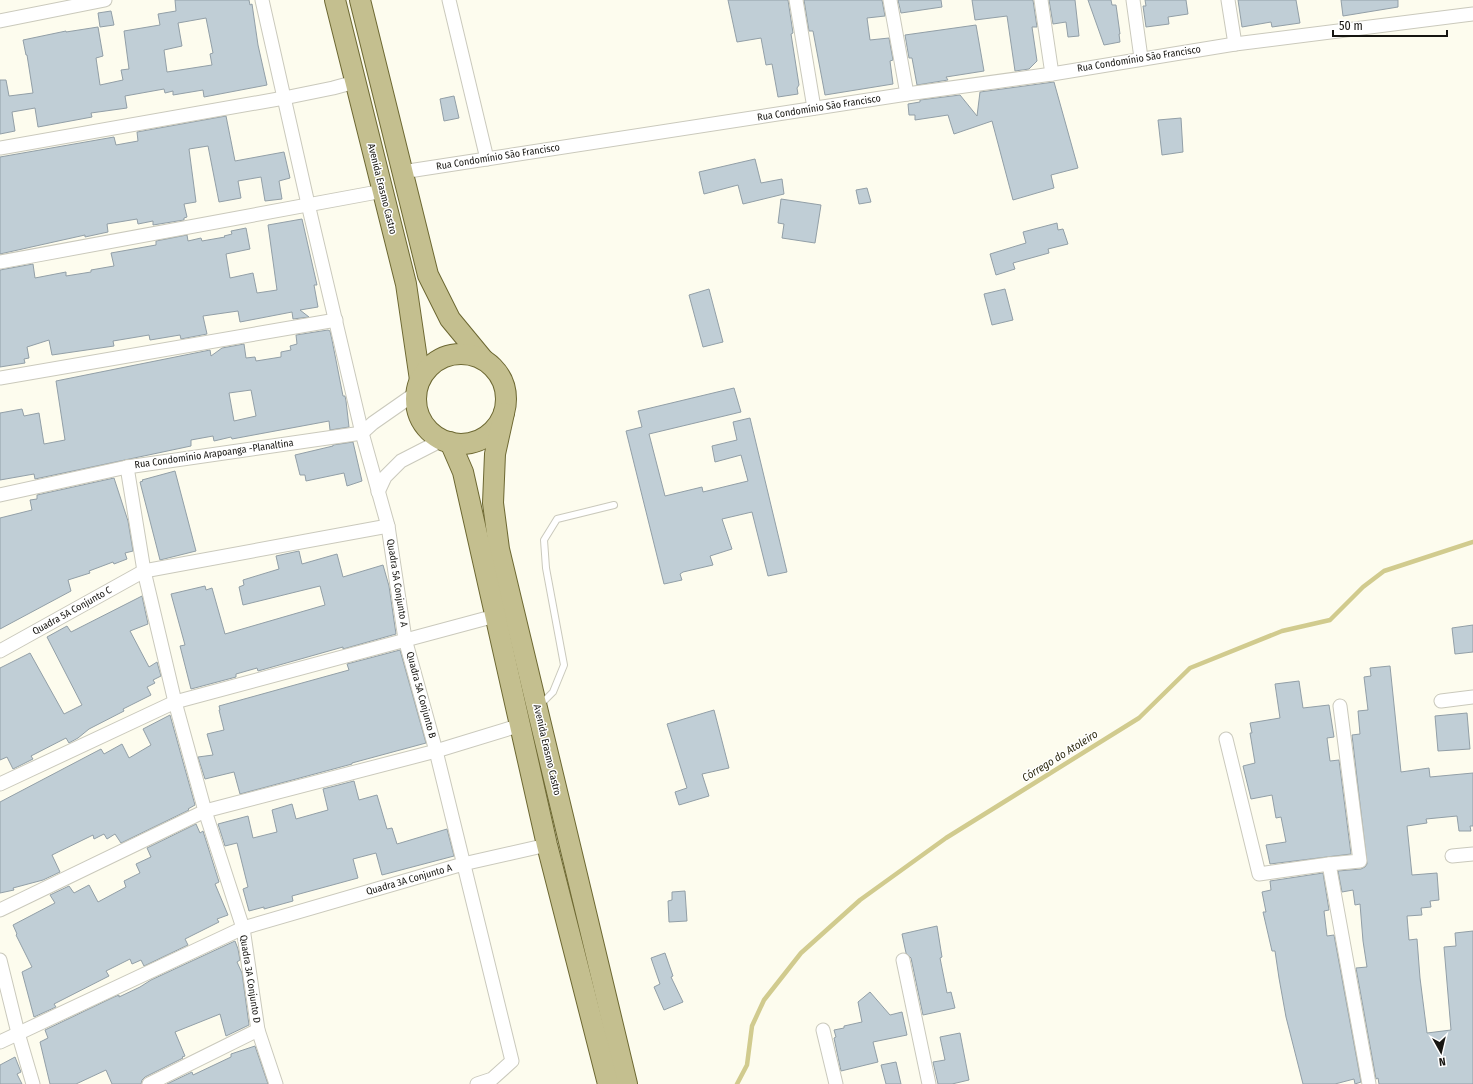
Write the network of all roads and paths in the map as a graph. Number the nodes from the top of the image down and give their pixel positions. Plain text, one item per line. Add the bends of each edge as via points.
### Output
1 (105, 0) edge
2 (262, 0) edge
3 (335, 0) edge
4 (360, 0) edge
5 (449, 0) edge
6 (796, 0) edge
7 (890, 0) edge
8 (1041, 0) edge
9 (1133, 0) edge
10 (1228, 0) edge
11 (1473, 14) edge
12 (0, 21) edge
13 (1235, 44) junction
14 (1141, 58) junction
15 (1052, 74) junction
16 (355, 82) junction
17 (907, 94) junction
18 (284, 98) junction
19 (814, 108) junction
20 (0, 148) edge
21 (487, 159) junction
22 (402, 172) junction
23 (383, 191) junction
24 (308, 204) junction
25 (0, 262) edge
26 (336, 320) junction
27 (483, 359) junction
28 (0, 378) edge
29 (418, 387) junction
30 (504, 413) junction
31 (362, 433) junction
32 (446, 441) junction
33 (128, 466) junction
34 (378, 492) junction
35 (0, 494) edge
36 (614, 505) dead end
37 (388, 526) junction
38 (144, 571) junction
39 (495, 616) junction
40 (406, 639) junction
41 (0, 651) edge
42 (1473, 697) edge
43 (1440, 701) dead end
44 (175, 702) junction
45 (1340, 706) dead end
46 (537, 708) junction
47 (521, 725) junction
48 (1226, 739) dead end
49 (436, 751) junction
50 (0, 784) edge
51 (205, 811) junction
52 (547, 845) junction
53 (1473, 854) edge
54 (1452, 856) dead end
55 (463, 864) junction
56 (1329, 864) junction
57 (0, 910) edge
58 (243, 928) junction
59 (0, 960) edge
60 (903, 960) dead end
61 (258, 1030) junction
62 (823, 1030) dead end
63 (18, 1033) junction
64 (0, 1042) edge
65 (33, 1084) edge
66 (149, 1084) edge
67 (276, 1084) edge
68 (477, 1084) edge
69 (608, 1084) edge
70 (627, 1084) edge
71 (836, 1084) edge
72 (929, 1084) edge
73 (1369, 1084) edge

1 - 12 street
2 - 18 street, Quadra 5A Conjunto A
3 - 16 main road, Avenida Erasmo Castro
4 - 22 main road
5 - 21 street
6 - 19 street
7 - 17 street
8 - 15 street
9 - 14 street
10 - 13 street
11 - 13 street, Rua Condomínio São Francisco
13 - 14 street, Rua Condomínio São Francisco
14 - 15 street, Rua Condomínio São Francisco
15 - 17 street, Rua Condomínio São Francisco
16 - 18 street
16 - 23 main road, Avenida Erasmo Castro
17 - 19 street, Rua Condomínio São Francisco
18 - 20 street
18 - 24 street, Quadra 5A Conjunto A
19 - 21 street, Rua Condomínio São Francisco
21 - 22 street, Rua Condomínio São Francisco
22 - 27 main road via 428,275 450,319
23 - 24 street
23 - 29 main road, Avenida Erasmo Castro via 406,284
24 - 25 street
24 - 26 street, Quadra 5A Conjunto A
26 - 28 street
26 - 31 street, Quadra 5A Conjunto A
27 - 29 main road via 469,354 454,354 440,359 428,368
27 - 30 main road via 495,369 503,382 507,398
29 - 31 street
29 - 32 main road via 417,407 422,420 430,432
30 - 32 main road via 496,428 483,438 467,444
30 - 46 main road, Avenida Erasmo Castro via 495,454 493,503 499,550
31 - 33 street, Rua Condomínio Arapoanga -Planaltina
31 - 34 street, Quadra 5A Conjunto A
32 - 34 street via 401,461 385,477
32 - 39 main road, Avenida Erasmo Castro via 463,472
33 - 35 street, Rua Condomínio Arapoanga -Planaltina
33 - 38 street, Quadra 3A Conjunto D
34 - 37 street, Quadra 5A Conjunto A
36 - 46 lane via 557,519 544,540 546,568 564,665 553,692
37 - 38 street, Quadra 5A Conjunto C
37 - 40 street, Quadra 5A Conjunto A
38 - 41 street, Quadra 5A Conjunto C
38 - 44 street, Quadra 3A Conjunto D
39 - 40 street
39 - 47 main road, Avenida Erasmo Castro
40 - 44 street
40 - 49 street, Quadra 5A Conjunto B
42 - 43 street
44 - 50 street
44 - 51 street, Quadra 3A Conjunto D
45 - 56 street via 1360,861
46 - 70 main road, Avenida Erasmo Castro
47 - 49 street
47 - 52 main road, Avenida Erasmo Castro
48 - 56 street via 1259,874
49 - 51 street
49 - 55 street, Quadra 3A Conjunto A
51 - 57 street
51 - 58 street, Quadra 3A Conjunto D
52 - 55 street
52 - 69 main road, Avenida Erasmo Castro
53 - 54 street
55 - 58 street, Quadra 3A Conjunto A
55 - 68 street via 512,1061 492,1079
56 - 73 street
58 - 61 street, Quadra 3A Conjunto D
58 - 63 street, Quadra 3A Conjunto A
59 - 63 street
60 - 72 street
61 - 66 street
61 - 67 street, Quadra 3A Conjunto D
62 - 71 street
63 - 64 street, Quadra 3A Conjunto A
63 - 65 street

